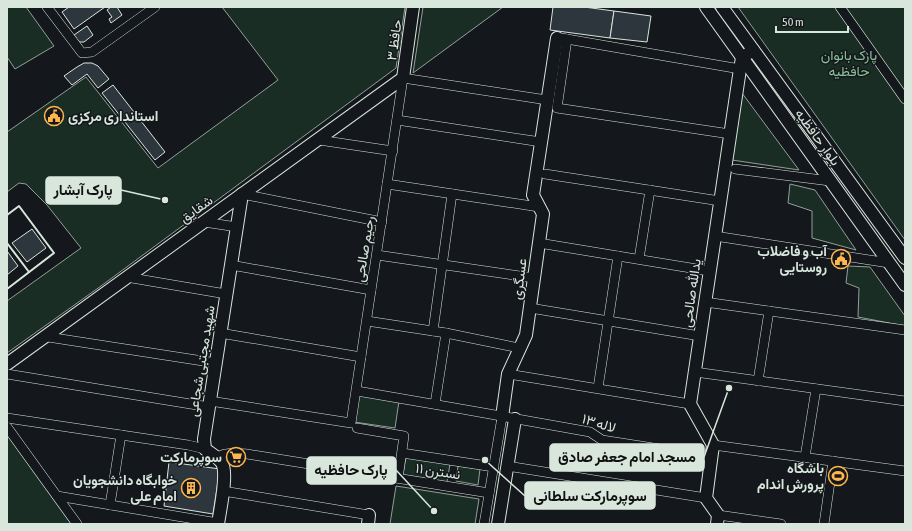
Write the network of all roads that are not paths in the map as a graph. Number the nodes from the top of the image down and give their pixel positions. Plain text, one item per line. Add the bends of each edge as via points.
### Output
1 (47, 7) edge
2 (155, 7) edge
3 (413, 7) edge
4 (706, 7) edge
5 (722, 7) edge
6 (840, 7) edge
7 (562, 38) junction
8 (753, 50) junction
9 (741, 63) junction
10 (403, 78) junction
11 (905, 98) edge
12 (547, 100) junction
13 (397, 120) junction
14 (730, 134) junction
15 (319, 140) dead end
16 (541, 142) junction
17 (392, 150) junction
18 (735, 169) dead end
19 (544, 174) dead end
20 (830, 181) junction
21 (388, 184) junction
22 (650, 190) junction
23 (242, 194) junction
24 (452, 194) junction
25 (720, 201) junction
26 (539, 207) junction
27 (204, 222) junction
28 (382, 222) junction
29 (237, 227) junction
30 (715, 236) junction
31 (545, 244) dead end
32 (377, 255) junction
33 (618, 256) junction
34 (905, 258) edge
35 (639, 259) junction
36 (889, 262) junction
37 (442, 264) junction
38 (231, 265) junction
39 (709, 271) junction
40 (130, 275) junction
41 (534, 278) junction
42 (905, 285) edge
43 (372, 290) junction
44 (226, 294) junction
45 (705, 302) junction
46 (530, 308) junction
47 (769, 311) junction
48 (367, 321) junction
49 (608, 321) junction
50 (905, 330) edge
51 (433, 331) junction
52 (220, 333) junction
53 (446, 333) junction
54 (47, 335) junction
55 (700, 336) junction
56 (519, 348) junction
57 (362, 357) junction
58 (216, 362) junction
59 (7, 364) edge
60 (694, 372) junction
61 (7, 374) edge
62 (508, 374) junction
63 (758, 381) junction
64 (598, 388) junction
65 (816, 389) junction
66 (356, 391) junction
67 (905, 401) edge
68 (209, 404) junction
69 (435, 404) junction
70 (690, 404) junction
71 (502, 417) junction
72 (7, 418) edge
73 (515, 419) junction
74 (354, 426) junction
75 (7, 427) edge
76 (122, 435) junction
77 (713, 445) junction
78 (205, 449) junction
79 (402, 453) junction
80 (217, 457) junction
81 (711, 457) junction
82 (805, 457) junction
83 (833, 461) junction
84 (507, 466) junction
85 (494, 467) junction
86 (905, 471) edge
87 (398, 478) junction
88 (491, 481) junction
89 (505, 483) junction
90 (223, 491) junction
91 (489, 493) junction
92 (57, 496) junction
93 (706, 498) junction
94 (110, 505) junction
95 (718, 519) edge
96 (369, 520) edge
97 (218, 523) edge
98 (77, 524) edge
99 (484, 524) edge
100 (498, 524) edge
101 (781, 524) edge
102 (824, 524) edge

1 - 2 street via 82,53 92,52
3 - 10 street, حافظ ۳
4 - 9 street, بلوار حافظیه
5 - 8 street, بلوار حافظیه
6 - 11 street
7 - 9 street
7 - 12 street, عسگری
7 - 14 street via 557,108
8 - 9 street
8 - 34 street, بلوار حافظیه
9 - 14 street, یدالله صالحی
9 - 20 street, بلوار حافظیه
10 - 12 street
10 - 13 street, رحیم صالحی
10 - 23 street, شقایق
12 - 16 street, عسگری
13 - 16 street
13 - 17 street, رحیم صالحی
14 - 25 street, یدالله صالحی
15 - 17 street
16 - 26 street, عسگری via 533,195
17 - 21 street, رحیم صالحی
18 - 20 street
19 - 22 street
20 - 36 street, بلوار حافظیه
21 - 24 street
21 - 28 street, رحیم صالحی
22 - 25 street
22 - 35 street
23 - 27 street, شقایق
23 - 28 street
23 - 29 street, شهید مجتبی شجاعی
24 - 26 street
24 - 37 street
25 - 30 street, یدالله صالحی
26 - 41 street, عسگری via 543,214
27 - 29 street
27 - 40 street, شقایق
28 - 32 street, رحیم صالحی
29 - 38 street, شهید مجتبی شجاعی
30 - 36 street
30 - 39 street, یدالله صالحی
31 - 33 street
32 - 37 street
32 - 43 street, رحیم صالحی
33 - 35 street
33 - 49 street
35 - 39 street
36 - 42 street, بلوار حافظیه
37 - 41 street
37 - 51 street
38 - 43 street
38 - 44 street, شهید مجتبی شجاعی
39 - 45 street, یدالله صالحی
40 - 44 street via 132,278
40 - 54 street, شقایق
41 - 46 street, عسگری
43 - 48 street, رحیم صالحی
44 - 52 street, شهید مجتبی شجاعی
45 - 47 street
45 - 55 street, یدالله صالحی
46 - 49 street
46 - 56 street, عسگری via 526,335
47 - 50 street
47 - 63 street
48 - 51 street
48 - 57 street, رحیم صالحی
49 - 55 street
49 - 64 street
51 - 53 street
52 - 57 street
52 - 58 street, شهید مجتبی شجاعی
53 - 56 street
53 - 69 street
54 - 58 street
54 - 59 street, شقایق
55 - 60 street, یدالله صالحی
56 - 62 street, عسگری
57 - 66 street, رحیم صالحی
58 - 68 street, شهید مجتبی شجاعی
60 - 63 street
60 - 70 street, یدالله صالحی
61 - 68 street
62 - 64 street
62 - 71 street, عسگری
63 - 65 street
64 - 70 street
65 - 67 street
65 - 82 street
66 - 69 street, لاله ۱۳
66 - 74 street, رحیم صالحی
68 - 74 street
68 - 78 street, شهید مجتبی شجاعی
69 - 71 street, لاله ۱۳
70 - 77 street
71 - 73 street, لاله ۱۳
71 - 85 street, عسگری
72 - 76 street
73 - 81 street, لاله ۱۳ via 590,432 602,440
73 - 84 street
74 - 79 street via 404,436
75 - 92 street
76 - 78 street
76 - 94 street
77 - 81 street
77 - 82 street
78 - 80 street
79 - 85 street
79 - 87 street
80 - 87 street, نسترن ۱۱ via 234,452
80 - 90 street via 224,469
81 - 93 street
82 - 83 street
83 - 86 street
83 - 102 street
84 - 89 street
84 - 93 street
85 - 88 street, عسگری
87 - 91 street, نسترن ۱۱
88 - 89 street
88 - 91 street, عسگری
89 - 100 street
90 - 96 street
90 - 97 street
91 - 99 street, عسگری
92 - 94 street
92 - 98 street
93 - 95 street
94 - 97 street
95 - 101 street

